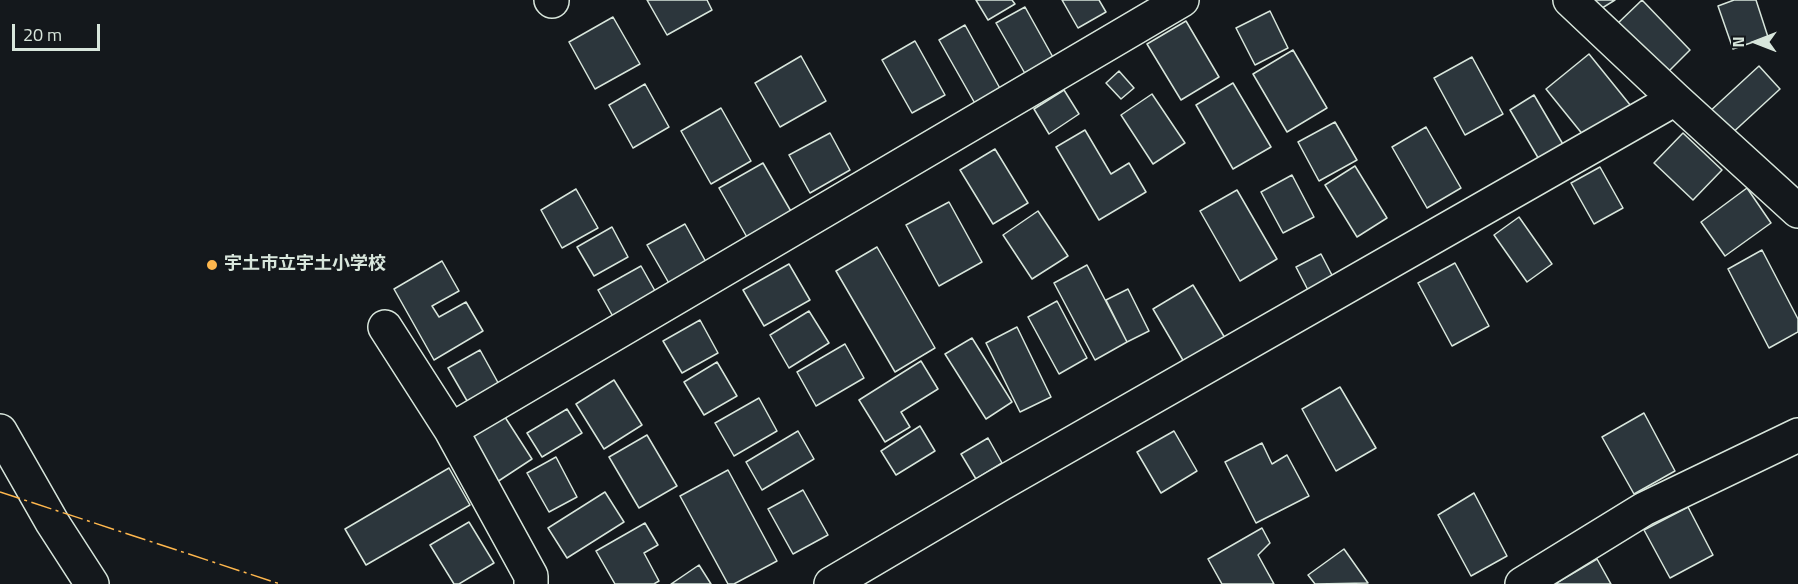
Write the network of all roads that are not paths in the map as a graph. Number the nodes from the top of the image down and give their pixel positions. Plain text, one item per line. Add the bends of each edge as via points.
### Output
1 (1182, 0) edge
2 (1570, 0) edge
3 (1675, 99) junction
4 (1796, 204) edge
5 (385, 327) dead end
6 (451, 430) junction
7 (0, 431) edge
8 (1798, 435) edge
9 (92, 584) edge
10 (531, 584) edge
11 (831, 584) edge
12 (1522, 584) edge

1 - 6 street
2 - 3 street
3 - 4 street
3 - 11 street
5 - 6 street
6 - 10 street via 531,576
7 - 9 street
8 - 12 street via 1644,509

